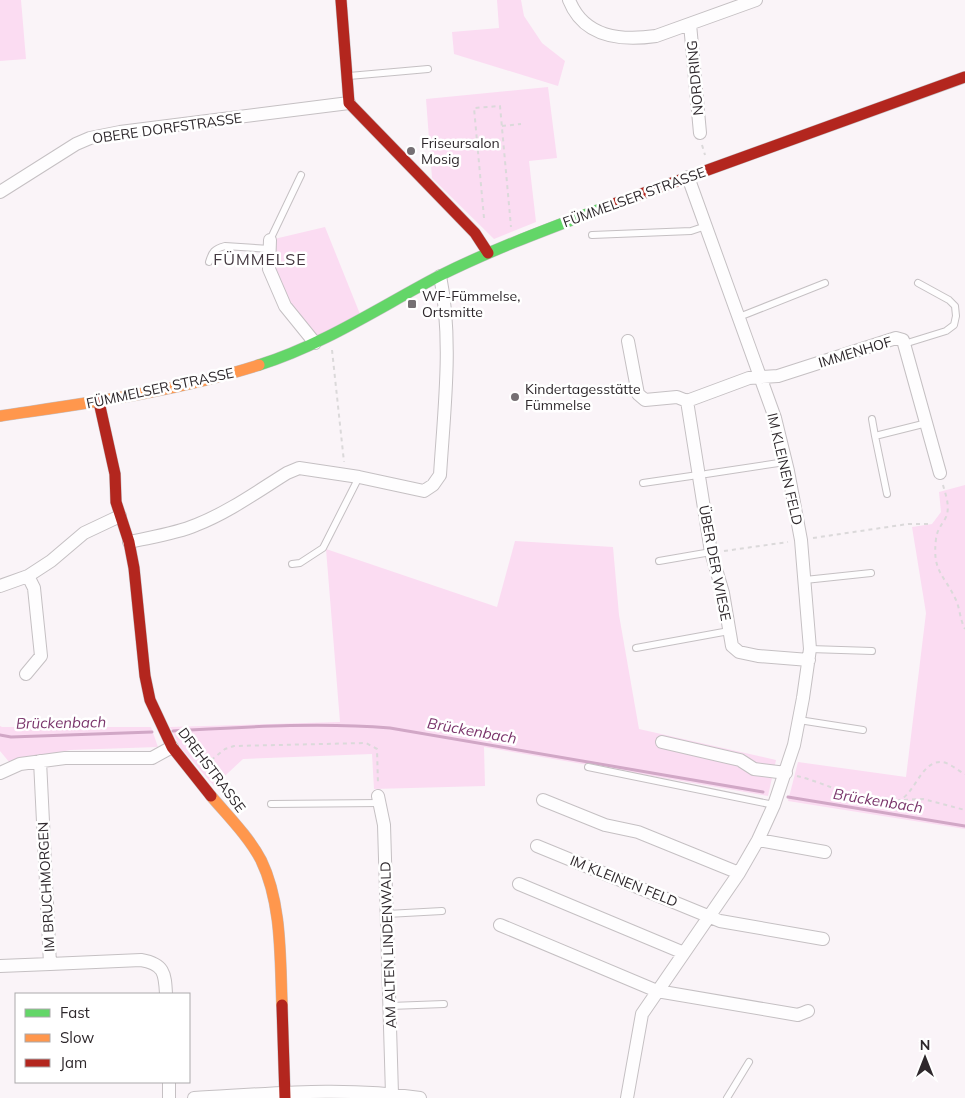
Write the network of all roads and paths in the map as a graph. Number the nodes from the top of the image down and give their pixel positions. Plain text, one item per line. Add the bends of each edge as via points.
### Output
1 (341, 0) edge
2 (569, 0) edge
3 (756, 0) edge
4 (690, 24) junction
5 (428, 69) dead end
6 (347, 76) junction
7 (965, 77) edge
8 (349, 103) junction
9 (522, 124) dead end
10 (502, 126) junction
11 (700, 132) joint
12 (709, 170) junction
13 (301, 175) dead end
14 (688, 177) junction
15 (0, 192) edge
16 (484, 218) dead end
17 (706, 226) junction
18 (592, 235) dead end
19 (512, 242) junction
20 (270, 245) junction
21 (488, 253) junction
22 (209, 262) dead end
23 (440, 276) junction
24 (918, 283) dead end
25 (825, 284) dead end
26 (739, 317) junction
27 (330, 335) junction
28 (628, 341) dead end
29 (315, 343) junction
30 (904, 344) junction
31 (761, 377) junction
32 (687, 401) junction
33 (100, 402) junction
34 (0, 416) edge
35 (872, 419) dead end
36 (927, 423) junction
37 (875, 436) junction
38 (786, 462) junction
39 (940, 473) joint
40 (346, 475) junction
41 (702, 475) junction
42 (359, 477) junction
43 (644, 483) dead end
44 (887, 494) dead end
45 (120, 516) junction
46 (932, 524) dead end
47 (801, 540) junction
48 (128, 542) junction
49 (711, 552) junction
50 (659, 561) dead end
51 (292, 564) dead end
52 (871, 573) dead end
53 (28, 576) junction
54 (805, 580) junction
55 (0, 586) edge
56 (965, 630) edge
57 (729, 631) junction
58 (636, 648) dead end
59 (872, 651) dead end
60 (809, 654) junction
61 (26, 674) dead end
62 (799, 720) junction
63 (863, 730) dead end
64 (662, 742) dead end
65 (172, 747) junction
66 (40, 761) junction
67 (588, 768) dead end
68 (0, 773) edge
69 (786, 773) junction
70 (965, 774) edge
71 (193, 775) junction
72 (379, 799) junction
73 (542, 800) dead end
74 (903, 800) junction
75 (271, 804) dead end
76 (774, 805) junction
77 (965, 810) edge
78 (758, 840) junction
79 (537, 846) dead end
80 (825, 852) dead end
81 (739, 873) junction
82 (519, 884) dead end
83 (442, 911) dead end
84 (387, 914) junction
85 (710, 917) junction
86 (500, 925) dead end
87 (823, 938) dead end
88 (684, 953) junction
89 (50, 964) junction
90 (0, 966) edge
91 (657, 991) junction
92 (166, 993) edge
93 (444, 1004) dead end
94 (390, 1006) junction
95 (808, 1011) dead end
96 (749, 1062) dead end
97 (169, 1083) edge
98 (392, 1094) junction
99 (370, 1095) edge
100 (285, 1096) edge
101 (169, 1098) edge
102 (194, 1098) edge
103 (420, 1098) edge
104 (627, 1098) edge
105 (727, 1098) edge

1 - 6 street
2 - 4 street, NORDRING via 573,11 584,23 598,32 618,37 656,36
3 - 4 street, NORDRING
4 - 11 street, NORDRING
5 - 6 lane
6 - 8 street
7 - 12 street, FÜMMELSER STRASSE
8 - 15 street, OBERE DORFSTRASSE via 90,138
8 - 21 street via 475,233
9 - 10 path
10 - 16 path via 500,106 474,108
10 - 19 path
11 - 12 path
12 - 14 street, FÜMMELSER STRASSE
13 - 20 lane
14 - 17 street, IM KLEINEN FELD
14 - 19 street, FÜMMELSER STRASSE
17 - 18 lane via 691,231
17 - 26 street, IM KLEINEN FELD
19 - 21 street, FÜMMELSER STRASSE
20 - 22 lane via 225,246 212,251
20 - 29 street via 269,269 285,306
21 - 23 street, FÜMMELSER STRASSE
23 - 27 street, FÜMMELSER STRASSE
23 - 42 street via 446,365 440,475 424,491
24 - 30 lane via 955,306 954,325 946,332
25 - 26 lane
26 - 31 street, IM KLEINEN FELD
27 - 29 street, FÜMMELSER STRASSE
27 - 40 path
28 - 32 street via 638,394 645,400 677,397
29 - 33 street, FÜMMELSER STRASSE via 224,376
30 - 31 street, IMMENHOF via 903,340 896,338 778,376
30 - 36 street, IMMENHOF
31 - 32 street via 749,378
31 - 38 street, IM KLEINEN FELD
32 - 41 street, ÜBER DER WIESE
33 - 34 street, FÜMMELSER STRASSE
33 - 45 street, DREHSTRASSE
35 - 37 lane
36 - 37 lane
36 - 39 street, IMMENHOF
37 - 44 lane
38 - 41 lane
38 - 47 street, IM KLEINEN FELD
39 - 56 path via 948,512 936,536 936,568 957,602
40 - 42 street
40 - 48 street via 299,468 195,526
41 - 43 lane
41 - 49 street, ÜBER DER WIESE
42 - 51 lane via 323,548 300,563
45 - 48 street, DREHSTRASSE
45 - 53 street via 84,534
46 - 47 path via 908,524
47 - 49 path
47 - 54 street, IM KLEINEN FELD
48 - 65 street, DREHSTRASSE via 150,700
49 - 50 lane
49 - 57 street, ÜBER DER WIESE via 723,593
52 - 54 lane
53 - 55 street
53 - 61 street via 34,588 41,656
54 - 60 street, IM KLEINEN FELD
57 - 58 lane
57 - 60 street, ÜBER DER WIESE via 732,646 739,652 758,656
59 - 60 lane
60 - 62 street, IM KLEINEN FELD
62 - 63 lane
62 - 69 street, IM KLEINEN FELD
64 - 69 street via 740,760 754,769
65 - 66 street via 152,758
65 - 71 street, DREHSTRASSE
66 - 68 street via 20,764
66 - 89 street, IM BRUCHMORGEN
67 - 76 lane
69 - 74 path via 878,801
69 - 76 street, IM KLEINEN FELD
70 - 74 path via 947,763 936,763 923,773
71 - 72 path via 224,749 234,746 366,743 378,749
71 - 100 street, DREHSTRASSE via 250,843 270,883 276,906 280,954
72 - 75 lane
72 - 84 street, AM ALTEN LINDENWALD via 384,825
73 - 81 street via 606,825 638,832
74 - 77 path via 923,799
76 - 78 street, IM KLEINEN FELD
78 - 80 street
78 - 81 street, IM KLEINEN FELD
79 - 85 street, IM KLEINEN FELD
81 - 85 street, IM KLEINEN FELD
82 - 88 street
83 - 84 lane
84 - 94 street, AM ALTEN LINDENWALD
85 - 87 street, IM KLEINEN FELD
85 - 88 street, IM KLEINEN FELD
86 - 91 street
88 - 91 street, IM KLEINEN FELD
89 - 90 street
89 - 92 street, IM BRUCHMORGEN via 152,962 162,969
91 - 95 street via 798,1015
91 - 104 street, IM KLEINEN FELD via 642,1014
93 - 94 lane
94 - 98 street, AM ALTEN LINDENWALD
96 - 105 lane
97 - 101 street
98 - 99 street
98 - 103 street
99 - 100 street via 319,1091
100 - 102 street

